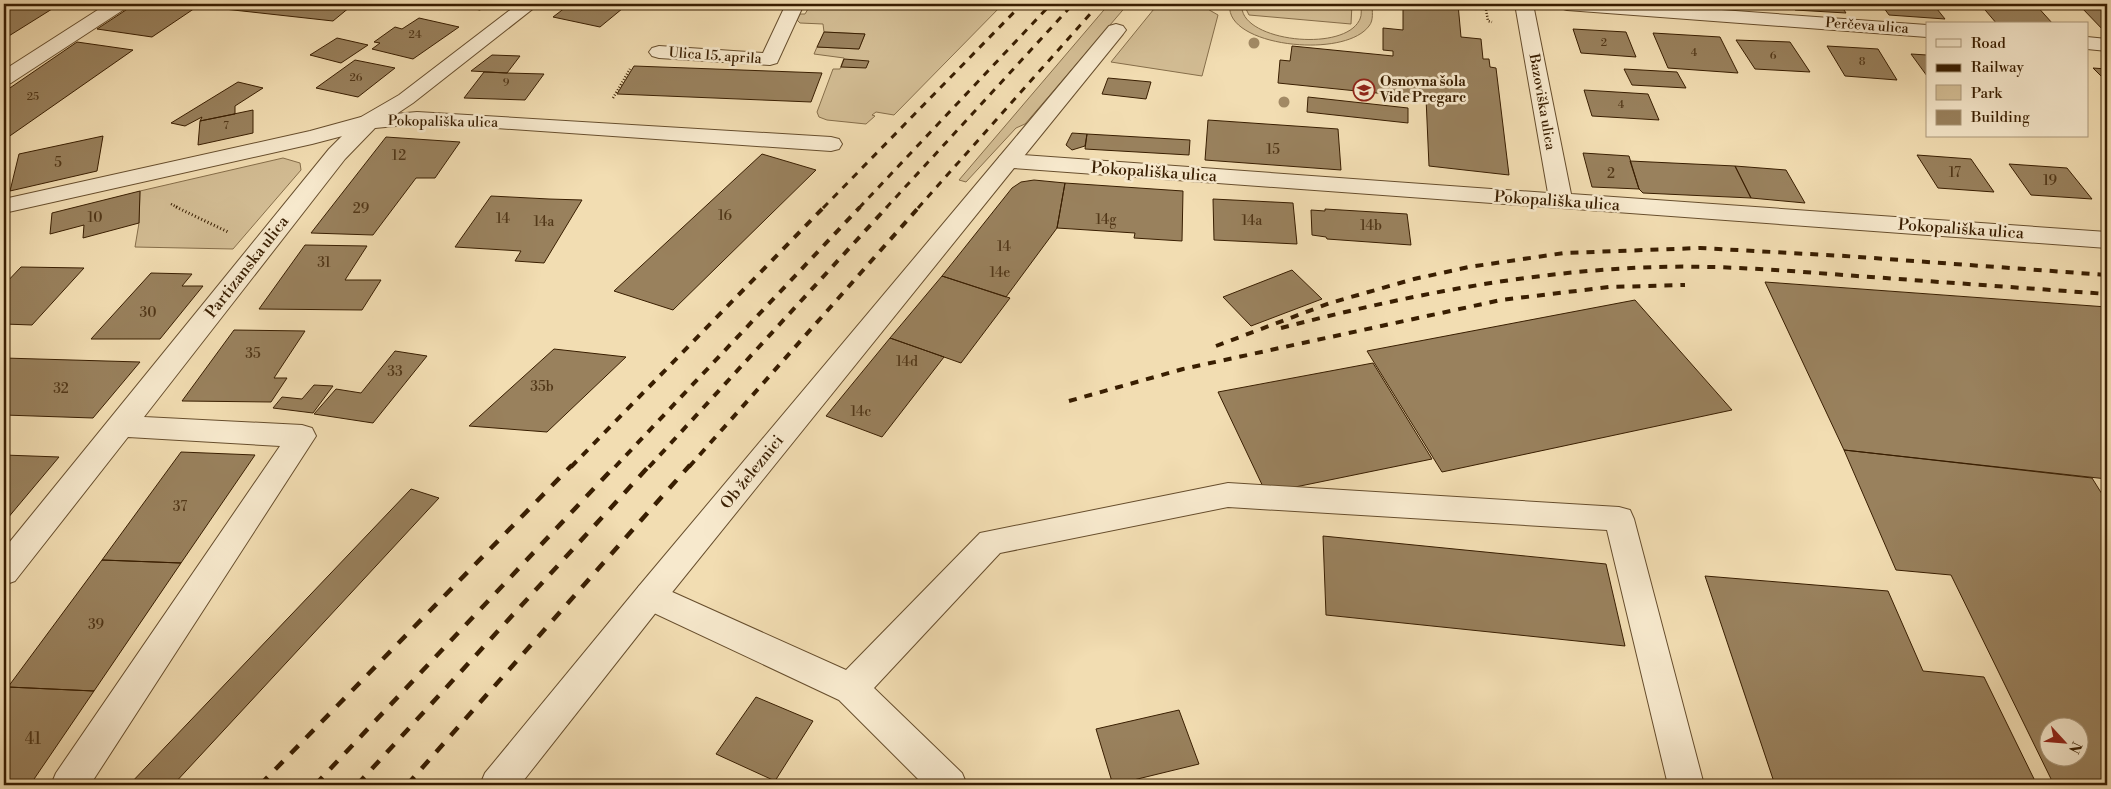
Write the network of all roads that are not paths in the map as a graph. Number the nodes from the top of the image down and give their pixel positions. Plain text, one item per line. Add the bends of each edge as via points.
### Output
1 (118, 4) edge
2 (530, 4) edge
3 (795, 4) edge
4 (1524, 4) edge
5 (1567, 4) edge
6 (1116, 30) dead end
7 (1926, 31) edge
8 (2088, 43) edge
9 (2107, 45) edge
10 (659, 52) dead end
11 (4, 79) edge
12 (369, 122) junction
13 (831, 144) dead end
14 (1008, 161) junction
15 (1561, 201) junction
16 (4, 206) edge
17 (2107, 240) edge
18 (121, 426) junction
19 (4, 572) edge
20 (650, 596) junction
21 (851, 690) junction
22 (70, 785) edge
23 (498, 785) edge
24 (949, 785) edge
25 (1686, 785) edge

1 - 11 street
2 - 12 street, Partizanska ulica via 406,99
3 - 10 street, Ulica 15. aprila via 770,59
4 - 15 street, Bazoviška ulica
5 - 7 street, Perčeva ulica
6 - 14 street, Ob železnici
8 - 9 street
12 - 13 street, Pokopališka ulica via 416,118 467,120
12 - 16 street, Pokopališka ulica
12 - 18 street, Partizanska ulica via 337,154
14 - 15 street, Pokopališka ulica
14 - 20 street, Ob železnici
15 - 17 street, Pokopališka ulica
18 - 19 street, Partizanska ulica
18 - 22 street via 302,436
20 - 21 street
20 - 23 street, Ob železnici
21 - 24 street
21 - 25 street via 991,542 1228,496 1619,519

